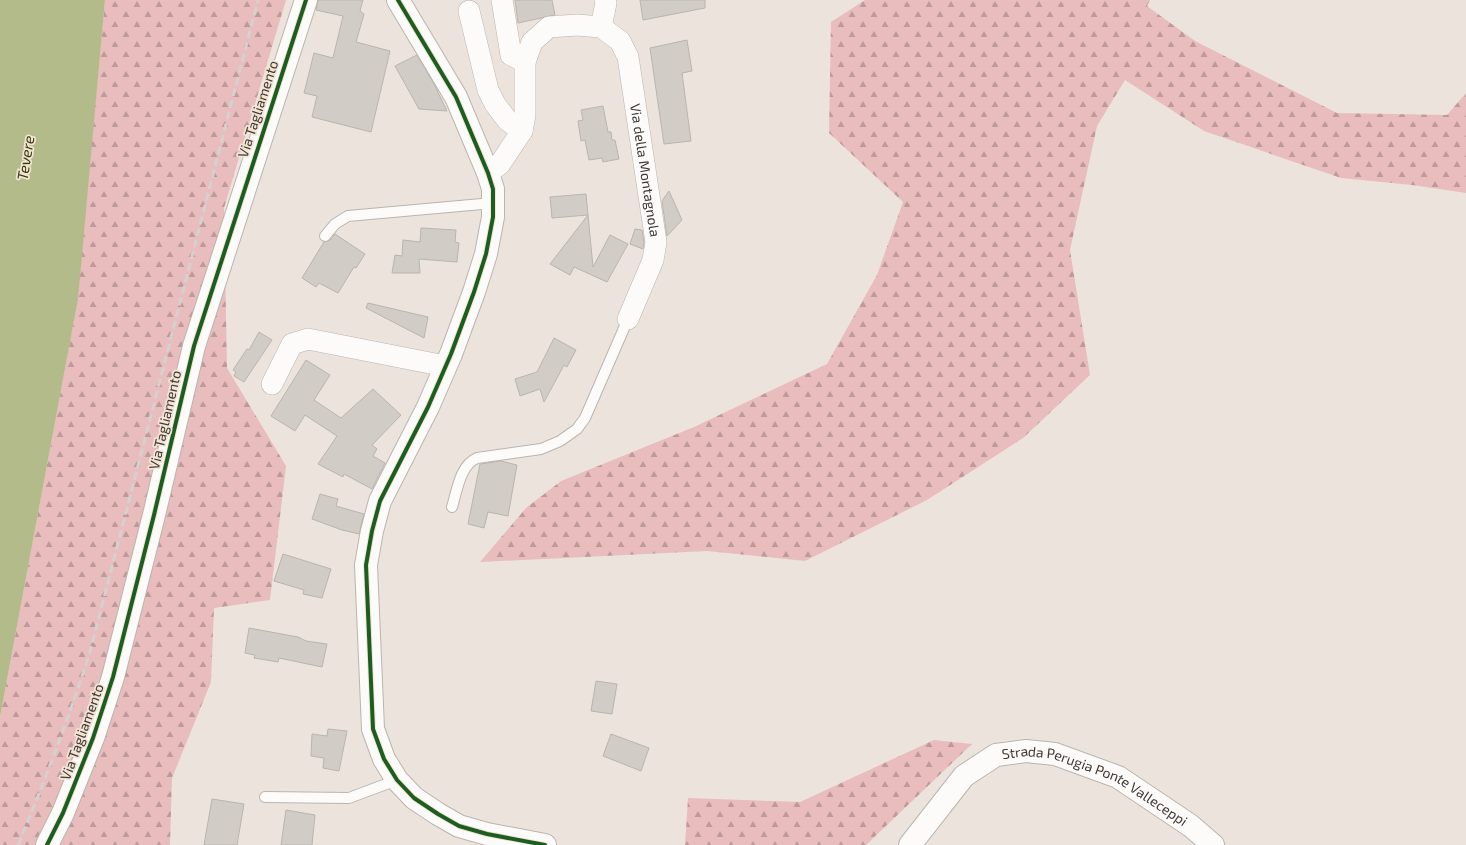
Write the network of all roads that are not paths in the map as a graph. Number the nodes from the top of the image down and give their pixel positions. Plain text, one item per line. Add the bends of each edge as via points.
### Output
1 (306, 0) edge
2 (398, 0) edge
3 (502, 0) edge
4 (605, 0) edge
5 (469, 11) dead end
6 (601, 28) junction
7 (525, 62) junction
8 (522, 131) junction
9 (488, 173) junction
10 (493, 204) junction
11 (325, 236) dead end
12 (628, 320) joint
13 (445, 366) junction
14 (272, 384) dead end
15 (452, 507) dead end
16 (397, 780) junction
17 (265, 797) dead end
18 (47, 845) edge
19 (546, 845) edge
20 (910, 845) edge
21 (1213, 845) edge

1 - 18 street, Via Tagliamento via 194,346 113,677 93,738 63,813
2 - 9 street via 456,97
3 - 7 street via 511,54
4 - 6 street
5 - 8 street via 488,90 508,120
6 - 7 street, Via della Montagnola via 577,25 549,27 532,42
6 - 12 street, Via della Montagnola via 620,41 628,57 656,242 653,260
7 - 8 street, Via della Montagnola via 525,115
8 - 9 street, Via della Montagnola via 500,164
9 - 10 street via 493,189
10 - 11 lane via 348,216 335,224
10 - 13 street via 493,217 484,261
12 - 15 lane via 585,418 577,429 560,441 541,449 471,460 464,469
13 - 14 street via 308,339 292,344
13 - 16 street via 428,407 380,501 366,565 373,729 384,759
16 - 17 lane via 349,798
16 - 19 street via 414,798 459,826
20 - 21 street, Strada Perugia Ponte Valleceppi via 964,776 996,755 1026,751 1055,754 1118,777 1191,826

